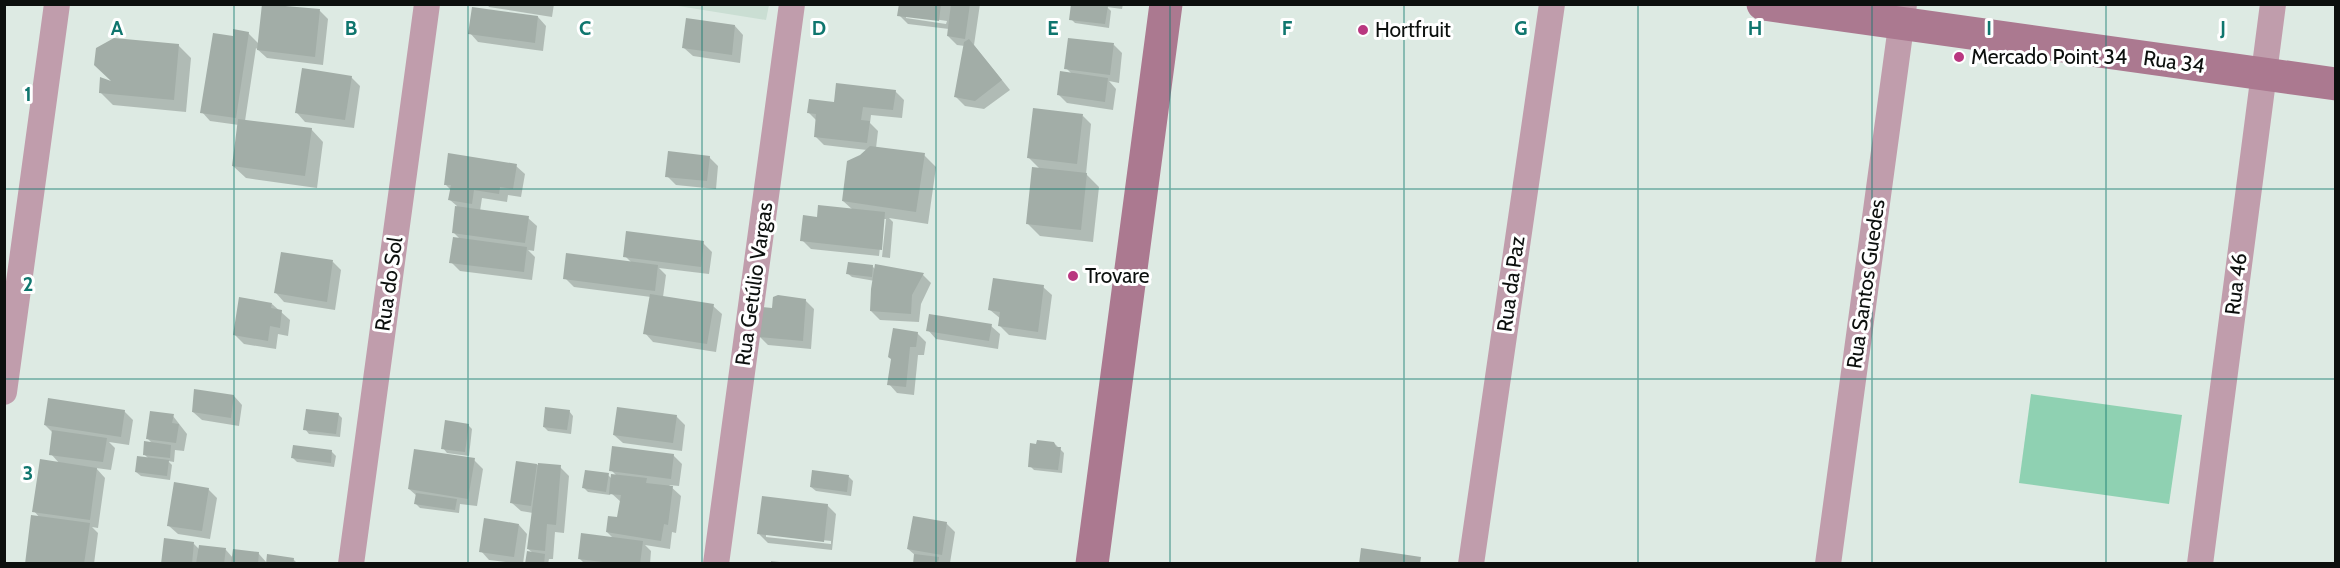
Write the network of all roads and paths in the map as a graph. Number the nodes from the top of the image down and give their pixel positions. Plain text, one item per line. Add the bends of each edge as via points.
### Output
1 (57, 4) edge
2 (426, 4) edge
3 (792, 4) edge
4 (1166, 4) edge
5 (1552, 4) edge
6 (1763, 4) edge
7 (2273, 4) edge
8 (1902, 13) edge
9 (2264, 75) junction
10 (2336, 84) edge
11 (4, 392) edge
12 (351, 564) edge
13 (716, 564) edge
14 (1092, 564) edge
15 (1471, 564) edge
16 (1828, 564) edge
17 (2200, 564) edge

1 - 11 street
2 - 12 street, Rua do Sol
3 - 13 street, Rua Getúlio Vargas
4 - 14 street
5 - 15 street, Rua da Paz
6 - 8 street, Rua 34
7 - 9 street, Rua 46
8 - 9 street, Rua 34
8 - 16 street, Rua Santos Guedes
9 - 10 street, Rua 34
9 - 17 street, Rua 46

